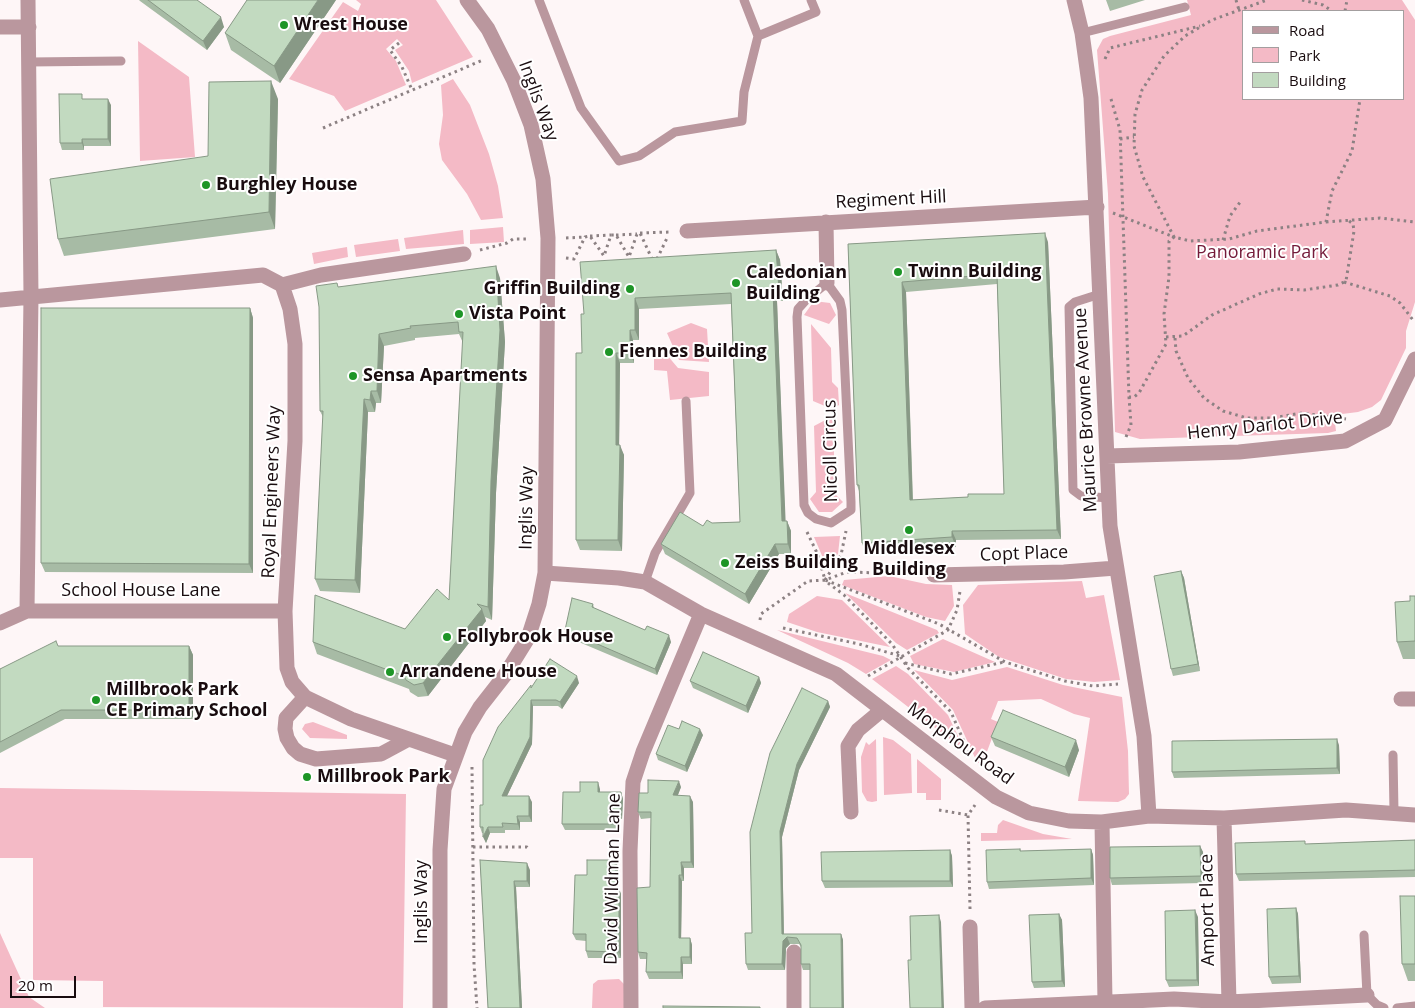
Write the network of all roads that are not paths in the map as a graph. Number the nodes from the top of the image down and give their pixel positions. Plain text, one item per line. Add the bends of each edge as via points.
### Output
1 (28, 0) edge
2 (467, 0) edge
3 (539, 0) edge
4 (744, 0) edge
5 (811, 0) edge
6 (1074, 0) edge
7 (1185, 7) dead end
8 (0, 27) edge
9 (29, 27) junction
10 (1082, 33) junction
11 (758, 36) junction
12 (120, 61) dead end
13 (29, 62) junction
14 (1097, 207) junction
15 (826, 222) junction
16 (687, 231) road end
17 (464, 254) road end
18 (827, 282) junction
19 (282, 285) junction
20 (1100, 294) junction
21 (31, 296) junction
22 (0, 300) edge
23 (1415, 359) edge
24 (686, 401) dead end
25 (1107, 456) junction
26 (1109, 498) junction
27 (1116, 568) junction
28 (545, 574) junction
29 (934, 575) road end
30 (645, 582) junction
31 (27, 611) junction
32 (285, 611) junction
33 (701, 614) junction
34 (0, 623) edge
35 (305, 697) junction
36 (882, 710) junction
37 (407, 740) junction
38 (1393, 755) dead end
39 (455, 756) junction
40 (851, 812) dead end
41 (1394, 812) junction
42 (1415, 815) edge
43 (1149, 816) junction
44 (1224, 818) junction
45 (1102, 822) junction
46 (970, 927) road end
47 (1364, 936) dead end
48 (794, 952) dead end
49 (1367, 995) junction
50 (1105, 1002) junction
51 (1229, 1002) junction
52 (1415, 1006) edge
53 (440, 1008) edge
54 (631, 1008) edge
55 (794, 1008) edge
56 (972, 1008) edge
57 (985, 1008) edge
58 (1384, 1008) edge
59 (1397, 1008) edge

1 - 9 street
2 - 28 street, Inglis Way via 488,29 514,81 531,125 543,179 548,238
3 - 11 lane via 581,108 619,161 638,156 675,132 742,122 744,92
4 - 11 lane
5 - 11 lane via 816,12
6 - 10 street, Maurice Browne Avenue
7 - 10 lane
8 - 9 street
9 - 13 street
10 - 14 street, Maurice Browne Avenue via 1091,98
12 - 13 lane
13 - 21 street
14 - 15 street, Regiment Hill
14 - 20 street, Maurice Browne Avenue
15 - 16 street, Regiment Hill
15 - 18 street
17 - 19 street via 321,275
18 - 18 lane, Nicoll Circus via 842,310 852,502 850,510 831,523 821,522 804,505 797,316 798,309
19 - 21 street via 263,275
19 - 32 street, Royal Engineers Way via 290,309 295,344 295,441
20 - 25 street, Maurice Browne Avenue
20 - 26 lane via 1069,307 1073,490 1081,496
21 - 22 street
21 - 31 street
23 - 25 street, Henry Darlot Drive via 1384,420 1345,441 1239,452
24 - 30 lane via 690,494 655,553
25 - 26 street, Maurice Browne Avenue
26 - 27 street, Maurice Browne Avenue
27 - 29 street, Copt Place
27 - 43 street, Maurice Browne Avenue via 1144,736
28 - 30 street, Morphou Road
28 - 39 street, Inglis Way via 528,638 480,707
30 - 33 street, Morphou Road
31 - 32 street, School House Lane
31 - 34 street, School House Lane
32 - 35 street, Royal Engineers Way via 287,668 292,682
33 - 36 street, Morphou Road via 836,674
33 - 54 street, David Wildman Lane via 633,782
35 - 37 street, Royal Engineers Way
35 - 37 street via 286,718 285,729 286,738 300,754 316,759 381,754
36 - 40 street via 858,730 848,746
36 - 45 street, Morphou Road via 996,797 1030,813 1070,821
37 - 39 street, Royal Engineers Way
38 - 41 lane
39 - 53 street, Inglis Way via 444,789 442,815
41 - 42 street, Morphou Road
41 - 44 street, Morphou Road via 1346,810
43 - 44 street, Morphou Road
43 - 45 street, Morphou Road
44 - 51 street, Amport Place
45 - 50 street
46 - 56 street
47 - 49 lane
48 - 55 street
49 - 51 street
49 - 58 lane
50 - 51 street via 1174,999
50 - 57 street
52 - 59 lane

